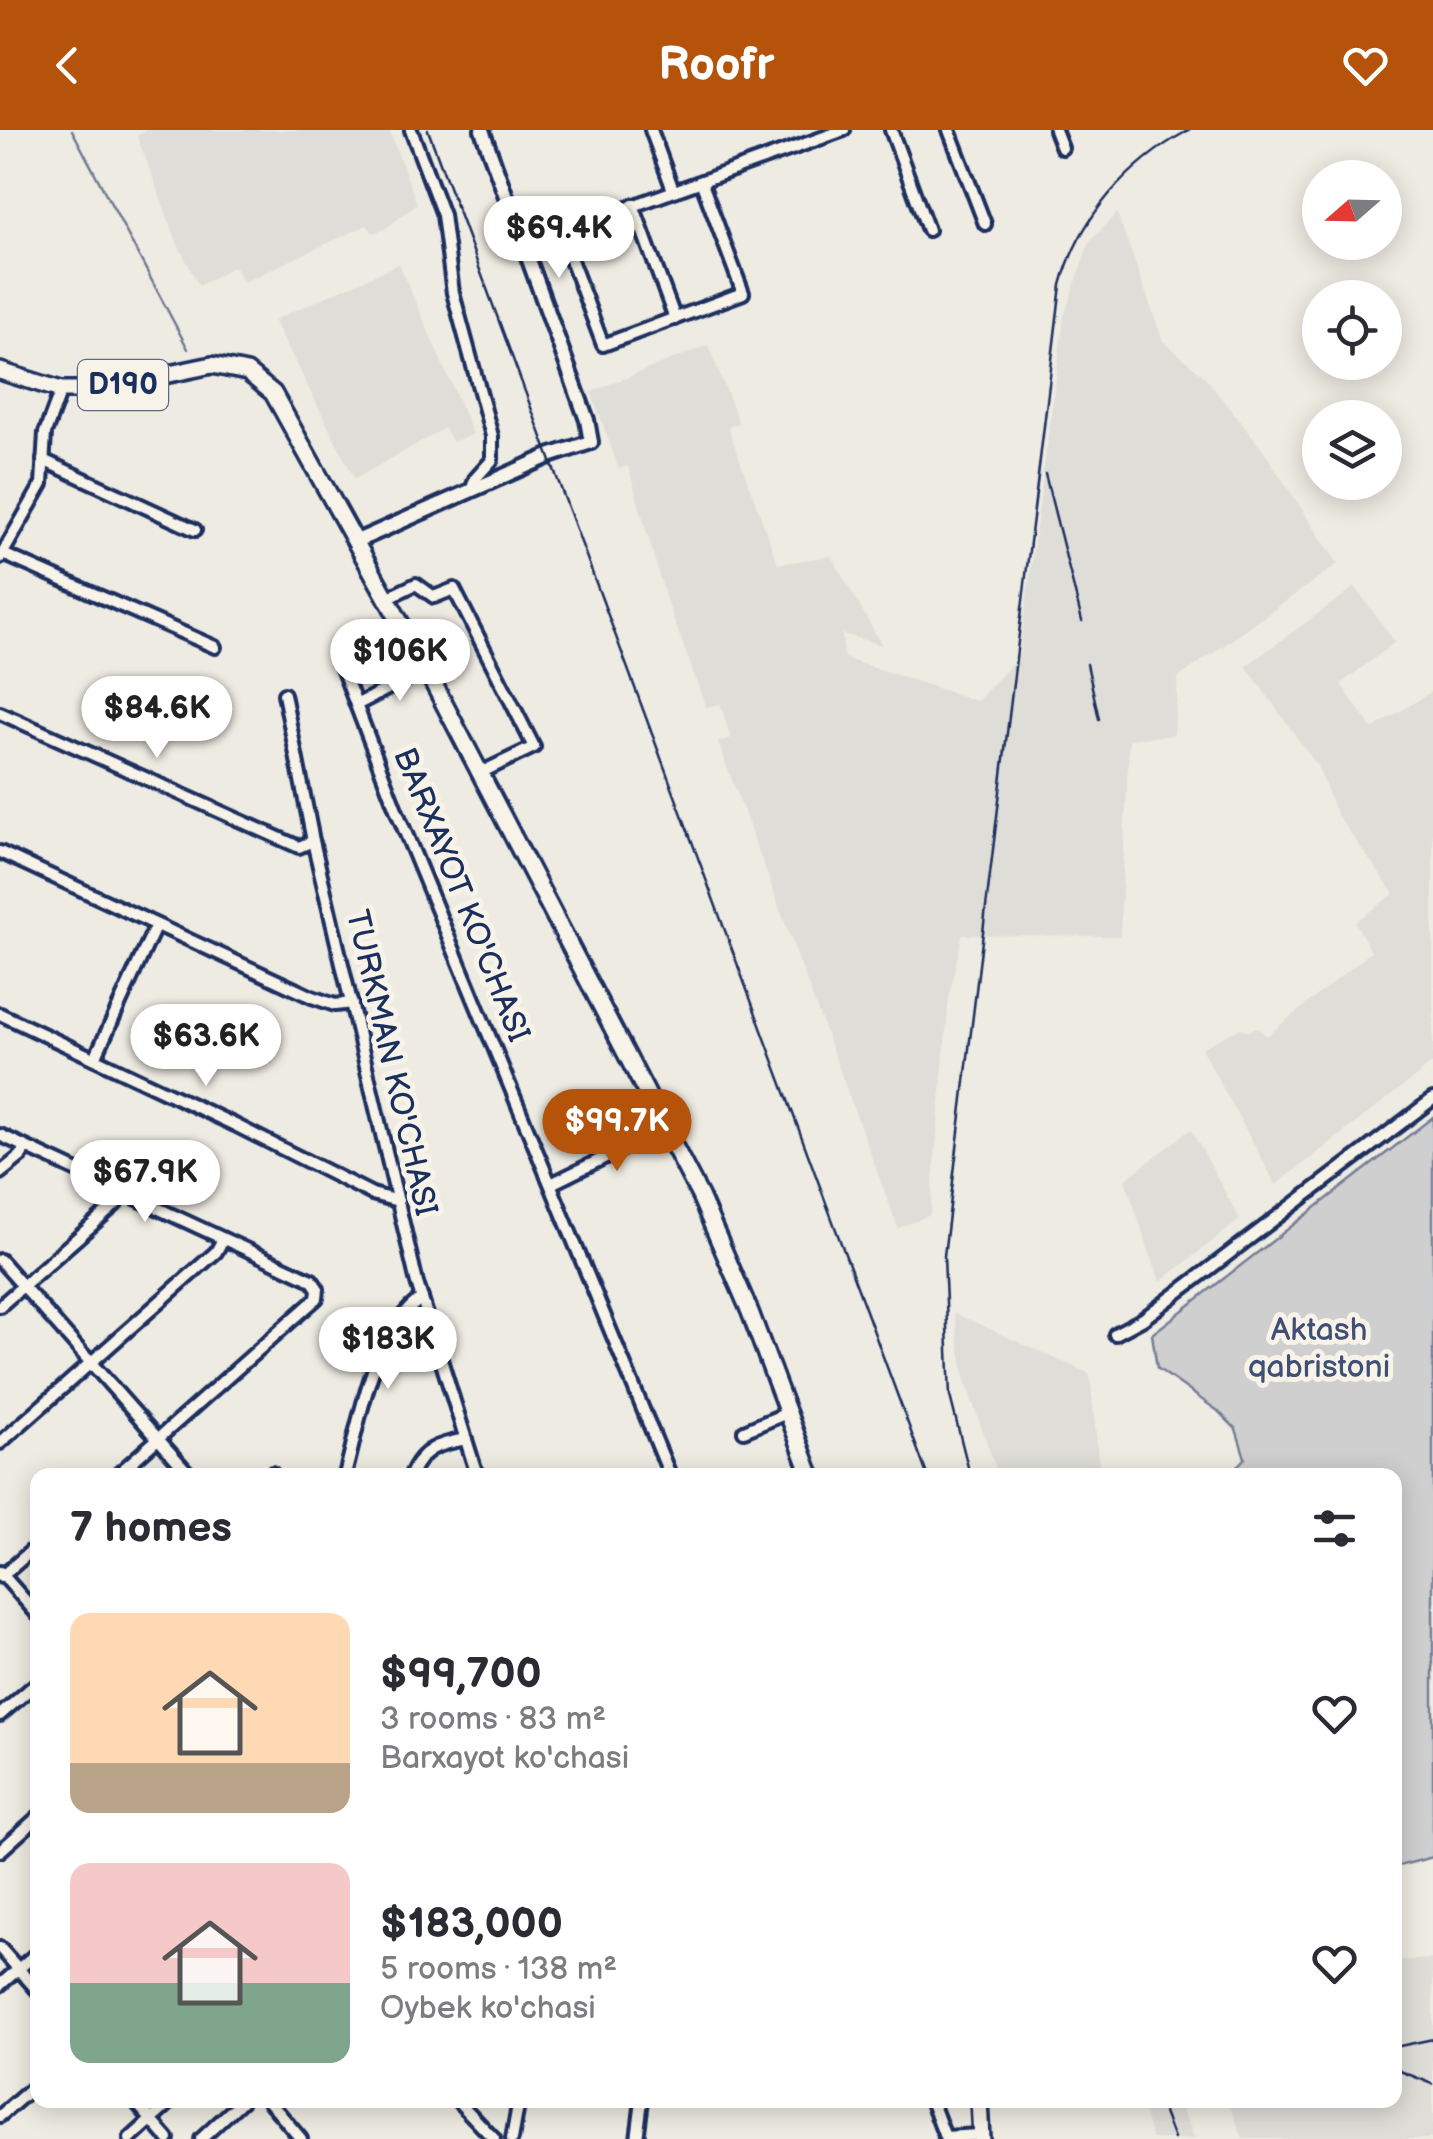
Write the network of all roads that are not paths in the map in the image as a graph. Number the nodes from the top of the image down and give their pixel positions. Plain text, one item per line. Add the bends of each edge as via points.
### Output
1 (411, 130) edge
2 (482, 130) edge
3 (651, 130) edge
4 (844, 130) edge
5 (891, 130) edge
6 (950, 130) edge
7 (1055, 130) edge
8 (812, 135) edge
9 (1062, 148) dead end
10 (701, 181) junction
11 (673, 190) junction
12 (633, 205) junction
13 (985, 224) dead end
14 (928, 230) dead end
15 (524, 245) junction
16 (568, 252) dead end
17 (674, 319) junction
18 (0, 371) edge
19 (62, 390) junction
20 (43, 460) junction
21 (472, 489) junction
22 (196, 530) dead end
23 (357, 541) junction
24 (1, 556) edge
25 (388, 598) junction
26 (215, 647) dead end
27 (342, 668) dead end
28 (426, 669) junction
29 (284, 694) dead end
30 (356, 705) junction
31 (0, 714) edge
32 (480, 773) junction
33 (313, 842) junction
34 (0, 852) edge
35 (156, 925) junction
36 (352, 1003) junction
37 (0, 1014) edge
38 (95, 1058) junction
39 (1433, 1099) edge
40 (668, 1134) junction
41 (0, 1135) edge
42 (25, 1147) junction
43 (0, 1173) edge
44 (553, 1184) junction
45 (120, 1192) junction
46 (398, 1202) junction
47 (223, 1239) junction
48 (0, 1260) edge
49 (23, 1286) junction
50 (422, 1298) junction
51 (0, 1306) edge
52 (1116, 1334) dead end
53 (91, 1363) junction
54 (788, 1413) junction
55 (744, 1430) dead end
56 (158, 1438) junction
57 (466, 1439) junction
58 (0, 1443) edge
59 (124, 1468) edge
60 (184, 1468) edge
61 (347, 1468) edge
62 (414, 1468) edge
63 (475, 1468) edge
64 (667, 1468) edge
65 (808, 1468) edge
66 (30, 1551) edge
67 (1, 1575) edge
68 (30, 1607) edge
69 (30, 1689) edge
70 (0, 1714) edge
71 (30, 1824) edge
72 (0, 1851) edge
73 (0, 1948) edge
74 (30, 1959) edge
75 (18, 1969) junction
76 (30, 1982) edge
77 (0, 1985) edge
78 (30, 2090) edge
79 (141, 2108) edge
80 (165, 2108) edge
81 (234, 2108) edge
82 (275, 2108) edge
83 (465, 2108) edge
84 (518, 2108) edge
85 (641, 2108) edge
86 (934, 2108) edge
87 (978, 2108) edge
88 (0, 2116) edge
89 (152, 2120) junction
90 (974, 2137) edge
91 (945, 2138) edge
92 (130, 2139) edge
93 (168, 2139) edge
94 (201, 2139) edge
95 (301, 2139) edge
96 (494, 2139) edge
97 (512, 2139) edge
98 (637, 2139) edge

1 - 21 street via 444,215 453,293 492,436 492,460
2 - 15 street
3 - 11 street
4 - 8 street
5 - 14 street
6 - 13 street
7 - 9 street
8 - 10 street
10 - 11 street
10 - 17 street via 743,293
11 - 12 street
12 - 15 street
12 - 17 street
15 - 21 street via 590,442
16 - 17 street via 603,345
18 - 19 main road, D190
19 - 20 street via 44,433
19 - 23 main road, D190 via 93,390 212,365 247,372 273,393
20 - 22 street
20 - 24 street via 42,484
21 - 23 street
23 - 25 main road
24 - 26 street
25 - 28 main road
25 - 32 street via 416,584 434,597 454,588 534,746
27 - 30 street, BARXAYOT KO'CHASI
28 - 30 street
28 - 32 main road
29 - 33 street, TURKMAN KO'CHASI
30 - 44 street, BARXAYOT KO'CHASI
31 - 33 street via 299,846
32 - 40 main road
33 - 36 street, TURKMAN KO'CHASI
34 - 35 street
35 - 36 street via 312,997
35 - 38 street
36 - 46 street, TURKMAN KO'CHASI
37 - 38 street
38 - 46 street
39 - 52 street
40 - 44 street
40 - 54 main road
41 - 42 street
42 - 43 street
42 - 45 street
44 - 64 street, BARXAYOT KO'CHASI
45 - 47 street
45 - 49 street via 114,1205
46 - 50 street, TURKMAN KO'CHASI
47 - 53 street
47 - 56 street via 312,1280 318,1298
48 - 49 street
49 - 51 street
49 - 53 street
50 - 57 street, TURKMAN KO'CHASI
50 - 61 street via 382,1349
53 - 56 street
53 - 58 street
54 - 55 street
54 - 65 main road
56 - 59 street
56 - 60 street
57 - 62 street via 438,1444
57 - 63 street, TURKMAN KO'CHASI
66 - 67 street
67 - 68 street
69 - 70 street
71 - 72 street
73 - 75 street
74 - 75 street
75 - 76 street
75 - 77 street
78 - 88 street
79 - 89 street
80 - 89 street
81 - 94 street
82 - 95 street
83 - 96 street
84 - 97 street
85 - 98 street
86 - 91 street
87 - 90 main road
89 - 92 street
89 - 93 street
90 - 91 street

